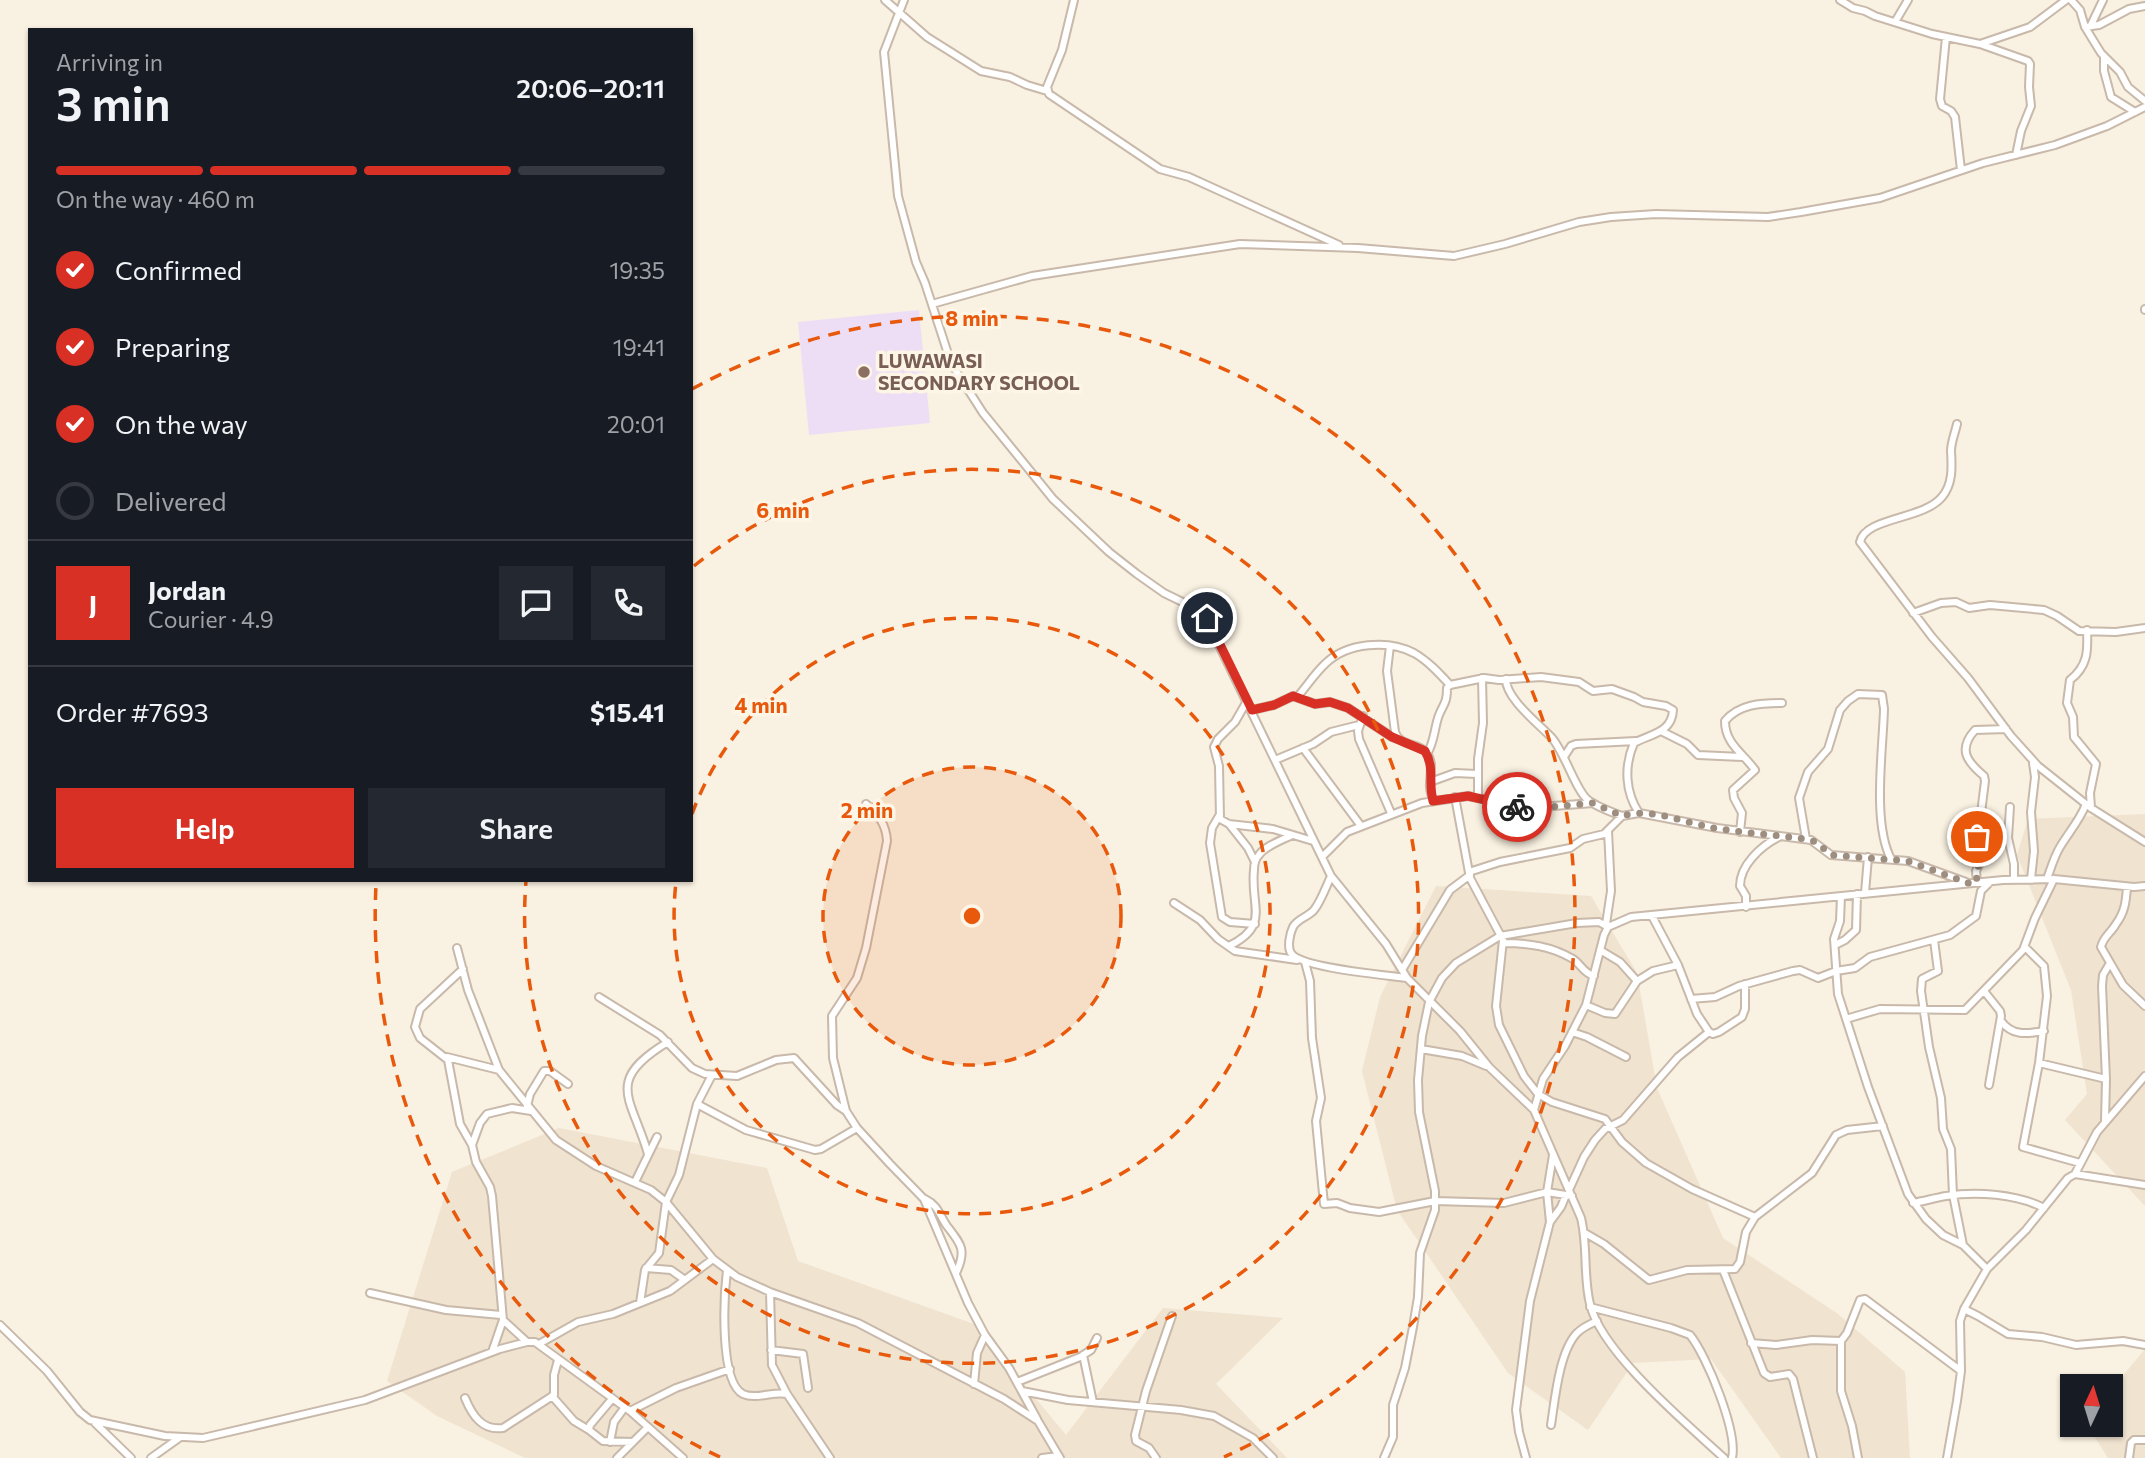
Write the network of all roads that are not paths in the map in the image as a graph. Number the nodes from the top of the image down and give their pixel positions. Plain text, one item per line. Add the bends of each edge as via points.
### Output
1 (885, 0) edge
2 (904, 0) edge
3 (1074, 0) edge
4 (1840, 0) edge
5 (1908, 0) edge
6 (2068, 0) edge
7 (2103, 0) edge
8 (2145, 6) edge
9 (901, 12) junction
10 (1895, 22) junction
11 (2088, 26) junction
12 (1946, 37) junction
13 (1980, 44) junction
14 (2104, 57) junction
15 (1047, 91) junction
16 (2145, 101) edge
17 (2145, 107) edge
18 (2135, 112) junction
19 (2016, 155) junction
20 (1961, 170) junction
21 (1344, 247) junction
22 (932, 304) junction
23 (1957, 425) dead end
24 (1913, 613) junction
25 (2145, 628) edge
26 (2087, 630) junction
27 (1390, 646) junction
28 (1482, 678) junction
29 (1506, 679) junction
30 (1450, 685) junction
31 (1298, 696) junction
32 (1247, 701) junction
33 (1782, 703) dead end
34 (1252, 710) junction
35 (1363, 716) junction
36 (1359, 724) junction
37 (2006, 729) junction
38 (1661, 731) junction
39 (1399, 739) junction
40 (1638, 741) junction
41 (1303, 748) junction
42 (1427, 754) junction
43 (1564, 757) junction
44 (1743, 757) junction
45 (1275, 760) junction
46 (2032, 761) junction
47 (1478, 774) junction
48 (1430, 782) junction
49 (1455, 797) junction
50 (1478, 797) junction
51 (1433, 801) junction
52 (1593, 803) junction
53 (866, 804) dead end
54 (2088, 806) junction
55 (2010, 807) dead end
56 (1391, 813) junction
57 (1639, 813) junction
58 (1219, 816) junction
59 (1622, 816) junction
60 (1230, 824) junction
61 (1361, 826) junction
62 (1608, 831) junction
63 (1740, 832) junction
64 (1292, 835) junction
65 (1780, 836) junction
66 (2144, 838) edge
67 (1806, 839) junction
68 (1313, 841) junction
69 (1322, 857) junction
70 (1868, 857) junction
71 (1891, 859) junction
72 (1255, 862) junction
73 (1469, 873) junction
74 (1331, 876) junction
75 (2031, 879) junction
76 (2050, 879) junction
77 (2014, 880) junction
78 (1990, 881) junction
79 (1977, 882) junction
80 (1968, 883) junction
81 (2145, 886) edge
82 (2127, 887) junction
83 (1861, 894) junction
84 (1841, 896) junction
85 (1174, 903) dead end
86 (1746, 907) junction
87 (1652, 916) junction
88 (1255, 925) junction
89 (1607, 925) junction
90 (1502, 939) junction
91 (1934, 940) junction
92 (1835, 945) junction
93 (1229, 946) junction
94 (457, 947) dead end
95 (2025, 947) junction
96 (1600, 950) junction
97 (1304, 962) junction
98 (2110, 963) junction
99 (1678, 965) junction
100 (463, 969) junction
101 (1402, 970) junction
102 (1836, 971) junction
103 (1594, 976) junction
104 (1407, 978) junction
105 (1637, 981) junction
106 (1745, 984) junction
107 (1984, 991) junction
108 (599, 997) dead end
109 (1691, 999) junction
110 (1429, 1002) junction
111 (1586, 1006) junction
112 (2145, 1006) edge
113 (1924, 1010) junction
114 (1846, 1019) junction
115 (2001, 1021) junction
116 (2044, 1031) junction
117 (1572, 1032) junction
118 (1709, 1032) junction
119 (668, 1042) junction
120 (1421, 1049) junction
121 (447, 1057) junction
122 (1626, 1057) dead end
123 (2039, 1063) junction
124 (1489, 1067) junction
125 (499, 1070) junction
126 (712, 1075) junction
127 (2145, 1076) edge
128 (2106, 1079) junction
129 (568, 1084) dead end
130 (1989, 1084) dead end
131 (1538, 1094) junction
132 (697, 1104) junction
133 (529, 1109) junction
134 (1534, 1110) junction
135 (846, 1111) junction
136 (2105, 1121) junction
137 (1611, 1125) junction
138 (1883, 1126) junction
139 (857, 1128) junction
140 (657, 1136) dead end
141 (472, 1145) junction
142 (1553, 1153) junction
143 (648, 1154) junction
144 (2080, 1163) junction
145 (2075, 1174) junction
146 (635, 1182) junction
147 (2145, 1185) edge
148 (1547, 1192) junction
149 (1569, 1194) junction
150 (1952, 1195) junction
151 (924, 1199) junction
152 (1435, 1201) junction
153 (1927, 1201) junction
154 (666, 1202) junction
155 (1913, 1203) junction
156 (2044, 1208) junction
157 (1922, 1213) junction
158 (1755, 1217) junction
159 (1550, 1222) junction
160 (1585, 1233) junction
161 (1963, 1245) junction
162 (713, 1259) junction
163 (646, 1268) junction
164 (1987, 1269) junction
165 (727, 1270) junction
166 (1723, 1270) junction
167 (956, 1273) junction
168 (685, 1280) junction
169 (770, 1292) junction
170 (370, 1293) dead end
171 (640, 1303) junction
172 (1590, 1307) junction
173 (1964, 1309) junction
174 (1172, 1316) dead end
175 (502, 1317) junction
176 (1597, 1321) junction
177 (0, 1325) edge
178 (985, 1335) junction
179 (1097, 1338) dead end
180 (1841, 1341) junction
181 (527, 1342) junction
182 (1751, 1343) junction
183 (539, 1344) junction
184 (2145, 1345) edge
185 (771, 1350) junction
186 (492, 1352) junction
187 (1083, 1355) junction
188 (558, 1360) junction
189 (730, 1369) junction
190 (1961, 1371) junction
191 (1017, 1382) junction
192 (974, 1384) junction
193 (808, 1388) dead end
194 (1022, 1391) junction
195 (787, 1394) junction
196 (552, 1396) junction
197 (465, 1398) dead end
198 (612, 1399) junction
199 (1093, 1402) junction
200 (1141, 1406) junction
201 (627, 1409) junction
202 (93, 1421) junction
203 (1038, 1421) junction
204 (1551, 1425) dead end
205 (648, 1427) junction
206 (589, 1430) junction
207 (178, 1438) junction
208 (2145, 1440) edge
209 (610, 1442) junction
210 (633, 1442) junction
211 (1060, 1457) edge
212 (131, 1458) edge
213 (151, 1458) edge
214 (617, 1458) edge
215 (683, 1458) edge
216 (830, 1458) edge
217 (1042, 1458) edge
218 (1156, 1458) edge
219 (1272, 1458) edge
220 (1384, 1458) edge
221 (1526, 1458) edge
222 (1724, 1458) edge
223 (1731, 1458) edge
224 (1813, 1458) edge
225 (1858, 1458) edge
226 (1947, 1458) edge
227 (2129, 1458) edge

1 - 9 street
2 - 9 street
3 - 15 street
4 - 10 street
5 - 10 street
6 - 11 street
6 - 13 street via 2030,27
7 - 11 street
8 - 11 street
9 - 15 street via 927,37 981,71
9 - 22 street via 884,52 898,196
10 - 12 street
11 - 14 street
12 - 13 street
12 - 20 street via 1940,99 1955,117
13 - 19 street via 2030,64 2031,111
14 - 16 street
14 - 18 street via 2111,97
15 - 21 street via 1153,165
17 - 18 street
18 - 19 street via 2089,133
19 - 20 street
20 - 21 street via 1850,204 1768,216 1611,216 1454,256
21 - 22 street via 1214,247 1032,276
22 - 32 street via 959,378 1038,482 1121,562 1164,593 1203,612
23 - 24 street via 1952,469 1941,498 1914,514 1870,528 1860,540
24 - 26 street via 1946,602 1969,608 1990,605 2044,610 2076,631
24 - 37 street
25 - 26 street
26 - 54 street via 2086,661 2070,680 2067,702 2074,737 2096,764
27 - 30 street via 1423,658
27 - 31 street via 1359,646 1336,655
27 - 39 street via 1387,671
28 - 29 street
28 - 30 street
28 - 47 street
29 - 38 street via 1535,676 1575,681 1590,690 1612,689 1666,706 1673,710 1672,717
29 - 43 street via 1508,690
30 - 42 street
31 - 34 street
31 - 35 street via 1315,704 1336,703
32 - 34 street
32 - 58 street via 1214,747 1219,766
33 - 44 street via 1748,706 1727,718 1725,731
34 - 45 street
35 - 36 street
35 - 39 street
36 - 41 street via 1331,732
36 - 56 street via 1359,739
37 - 46 street
37 - 79 street via 1975,730 1965,745 1973,768 1985,781 1977,845 1983,857 1976,871
38 - 40 street
38 - 44 street via 1698,755
39 - 42 street
40 - 43 street via 1576,744
40 - 57 street via 1630,753 1626,780
41 - 45 street
41 - 61 street
42 - 48 street
43 - 52 street via 1582,794
44 - 63 street via 1755,770 1733,790 1742,813
45 - 68 street
46 - 54 street
46 - 75 street
47 - 48 street via 1455,773
47 - 50 street
48 - 51 street
49 - 50 street
49 - 51 street
49 - 73 street
50 - 52 street via 1527,808
51 - 56 street
52 - 59 street
53 - 135 street via 881,818 887,841 857,978 832,1016 833,1058
54 - 66 street
54 - 76 street via 2058,850
55 - 77 street via 2008,838
56 - 61 street
57 - 59 street
57 - 63 street
58 - 60 street
58 - 88 street via 1210,843 1222,917 1227,922
59 - 62 street
60 - 64 street
60 - 72 street
61 - 69 street via 1340,838
62 - 73 street via 1555,853 1500,862
62 - 89 street via 1611,891
63 - 65 street
64 - 68 street
64 - 72 street via 1259,853
65 - 67 street
65 - 86 street via 1762,848 1742,872 1740,886
67 - 70 street via 1831,855
67 - 71 street via 1799,798 1808,772 1828,749 1837,715 1853,697 1882,695 1881,803
68 - 69 street
69 - 74 street
70 - 71 street
70 - 83 street
71 - 80 street via 1924,865
72 - 88 street
73 - 90 street
73 - 101 street via 1450,890
74 - 97 street via 1313,912 1292,929 1289,949
74 - 101 street
75 - 76 street
75 - 77 street
76 - 82 street
76 - 95 street
77 - 78 street
78 - 79 street
78 - 91 street via 1982,891 1976,916 1955,933
79 - 80 street
80 - 83 street
81 - 82 street
82 - 98 street via 2125,909 2101,945
83 - 84 street
83 - 92 street via 1856,930
84 - 86 street
84 - 92 street
85 - 93 street
86 - 87 street
87 - 89 street
87 - 99 street
88 - 93 street via 1247,936
89 - 90 street via 1577,923
89 - 96 street
90 - 103 street via 1545,947 1574,960
90 - 110 street via 1456,963
90 - 131 street via 1496,1006 1499,1025
91 - 102 street via 1870,957 1851,970
91 - 113 street via 1938,971 1923,979
92 - 102 street
93 - 97 street via 1238,952
94 - 100 street
95 - 107 street
95 - 116 street via 2045,971
96 - 103 street
96 - 105 street via 1620,962
97 - 104 street
97 - 152 street via 1310,981 1321,1098 1316,1121 1324,1204 1379,1212
98 - 112 street via 2123,985
98 - 128 street via 2102,986
99 - 105 street
99 - 109 street
100 - 121 street via 429,1000 416,1021 420,1038
100 - 125 street
101 - 104 street
102 - 106 street via 1818,978 1800,970
102 - 114 street
103 - 111 street
104 - 110 street
105 - 111 street via 1615,1014
106 - 109 street via 1715,997
106 - 118 street via 1742,1017 1718,1032
107 - 113 street via 1962,1011
107 - 115 street via 2000,1011
108 - 119 street
109 - 118 street
110 - 120 street
110 - 124 street
111 - 117 street
113 - 114 street via 1880,1009
113 - 150 street via 1942,1125 1951,1149
114 - 138 street
115 - 116 street via 2018,1034
115 - 130 street
116 - 123 street
117 - 122 street
117 - 131 street
118 - 137 street via 1678,1057 1623,1120
119 - 126 street via 692,1068
119 - 143 street via 649,1053 626,1088
120 - 124 street via 1462,1056
120 - 152 street via 1419,1112
121 - 125 street
121 - 141 street via 460,1124
123 - 128 street
123 - 144 street via 2023,1147
124 - 134 street
125 - 133 street
126 - 132 street
126 - 135 street via 737,1076 776,1060 794,1058
127 - 136 street
128 - 136 street
129 - 133 street via 544,1071 531,1092
131 - 134 street
131 - 137 street via 1563,1107 1597,1115
132 - 139 street via 746,1130 815,1150
132 - 154 street via 679,1175
133 - 141 street via 487,1114
133 - 146 street via 568,1150
134 - 142 street
135 - 139 street
136 - 144 street
137 - 149 street via 1590,1148
137 - 158 street via 1646,1163
138 - 155 street
138 - 158 street via 1836,1135 1812,1173
139 - 151 street
140 - 143 street
141 - 175 street via 492,1196
142 - 148 street
142 - 149 street
143 - 146 street
144 - 145 street
145 - 147 street
145 - 156 street
146 - 154 street
148 - 149 street
148 - 152 street via 1504,1203
148 - 159 street
149 - 159 street
149 - 160 street
150 - 153 street
150 - 156 street via 2021,1199
150 - 161 street
151 - 167 street
151 - 167 street via 936,1207 961,1244
152 - 220 street via 1434,1219 1420,1252 1410,1346 1393,1405 1393,1437
153 - 155 street
153 - 157 street
154 - 162 street
154 - 163 street via 659,1254
155 - 157 street
156 - 164 street
157 - 161 street via 1943,1235
158 - 166 street via 1744,1238 1740,1262 1734,1269
159 - 221 street via 1530,1301 1516,1410
160 - 166 street via 1649,1280 1687,1270
160 - 172 street
161 - 164 street
162 - 165 street
162 - 168 street
163 - 168 street via 671,1270
163 - 171 street
164 - 173 street
165 - 169 street
165 - 189 street via 724,1310
166 - 182 street
167 - 178 street
168 - 171 street
169 - 185 street
169 - 192 street via 858,1323
170 - 175 street
171 - 183 street via 578,1322
172 - 176 street
172 - 223 street via 1690,1335 1721,1398 1733,1446
173 - 184 street via 2008,1334 2076,1345 2123,1341
173 - 190 street
174 - 200 street
175 - 181 street
175 - 186 street
176 - 204 street via 1579,1331 1570,1344
176 - 222 street via 1634,1372
177 - 202 street via 54,1378 79,1412
178 - 191 street
178 - 192 street via 977,1353
179 - 187 street
180 - 182 street
180 - 190 street via 1860,1300 1865,1299
180 - 225 street via 1841,1391
181 - 183 street
181 - 186 street
182 - 224 street via 1766,1376 1791,1375
183 - 188 street
185 - 193 street via 803,1354
185 - 195 street via 772,1365
186 - 207 street via 365,1400 203,1438
187 - 191 street
187 - 199 street
188 - 196 street
188 - 198 street
189 - 195 street via 739,1392
189 - 201 street
190 - 226 street
191 - 194 street
192 - 203 street
194 - 199 street
194 - 203 street
195 - 216 street
196 - 197 street via 498,1429 475,1418
196 - 206 street via 574,1421
198 - 201 street
198 - 206 street
199 - 200 street
200 - 218 street via 1135,1438
200 - 219 street via 1214,1416 1253,1438
201 - 205 street
201 - 209 street via 614,1422
202 - 207 street
202 - 212 street
203 - 211 street
205 - 210 street
205 - 215 street
206 - 209 street
207 - 213 street
208 - 227 street via 2131,1443
209 - 210 street
210 - 214 street
211 - 217 street

